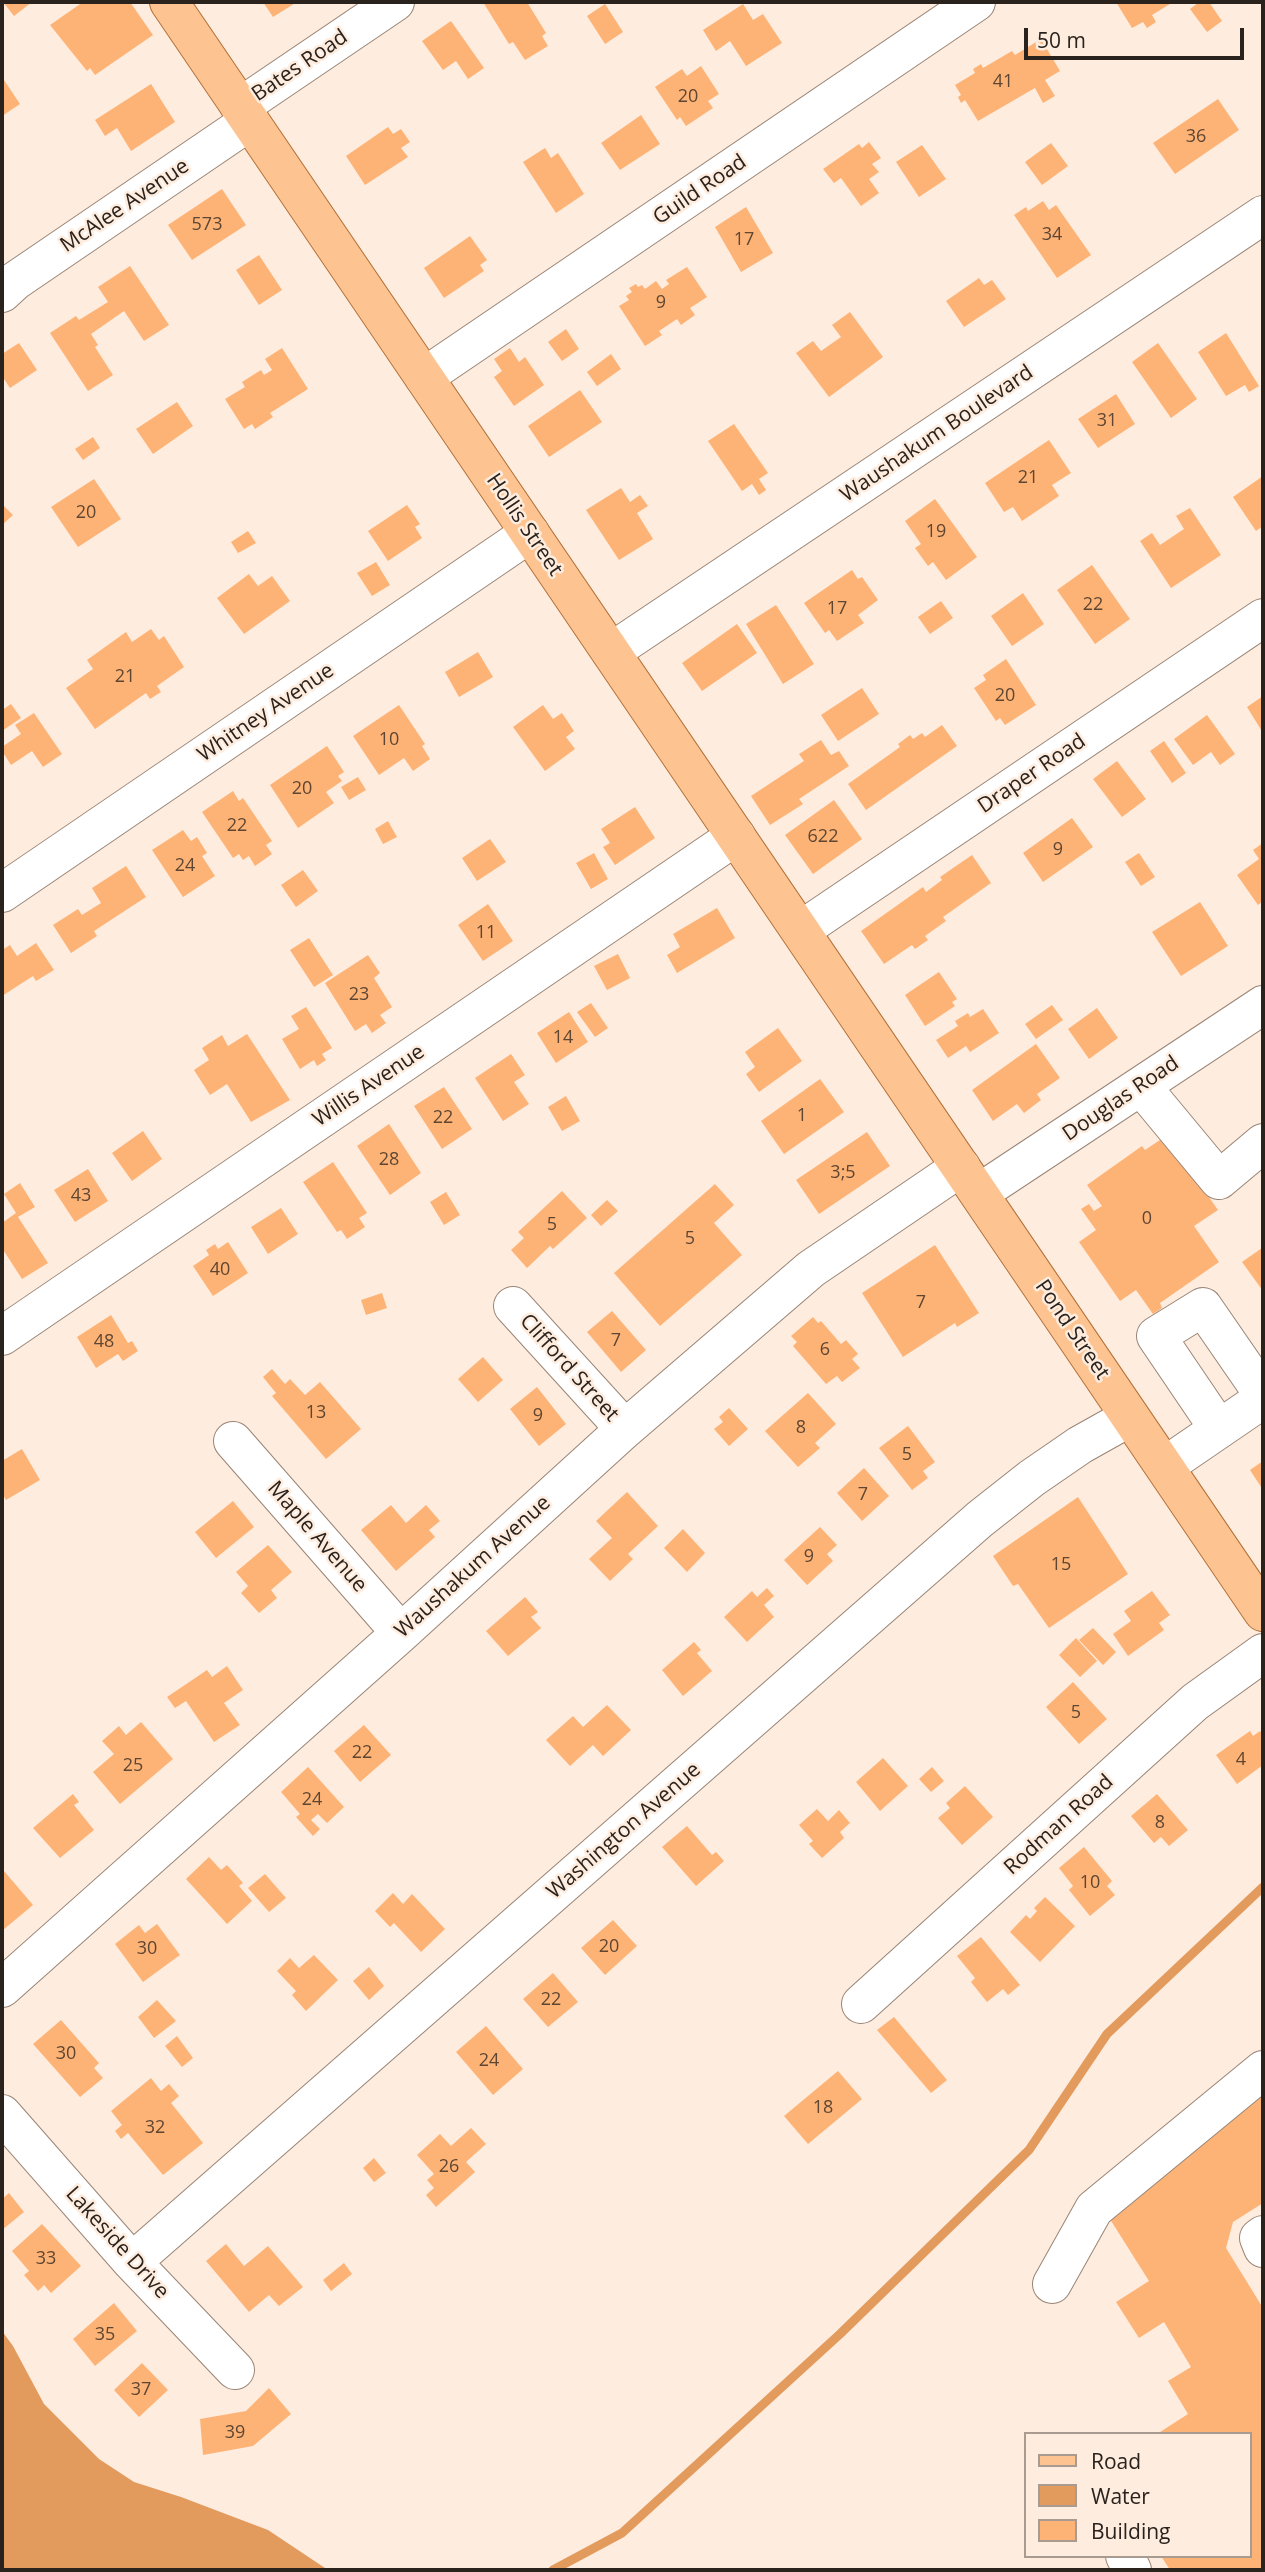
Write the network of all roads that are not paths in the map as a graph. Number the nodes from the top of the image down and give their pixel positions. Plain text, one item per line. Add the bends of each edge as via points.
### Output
1 (169, 2) edge
2 (395, 2) edge
3 (976, 2) edge
4 (245, 114) junction
5 (1263, 215) edge
6 (2, 293) edge
7 (424, 377) junction
8 (530, 533) junction
9 (1263, 618) edge
10 (611, 652) junction
11 (736, 836) junction
12 (2, 893) edge
13 (801, 930) junction
14 (1263, 1004) edge
15 (881, 1048) joint
16 (1141, 1086) junction
17 (1263, 1143) edge
18 (970, 1180) junction
19 (513, 1306) dead end
20 (2, 1336) edge
21 (1263, 1394) edge
22 (1263, 1399) edge
23 (1130, 1417) junction
24 (625, 1429) junction
25 (1219, 1429) junction
26 (233, 1441) dead end
27 (1165, 1466) junction
28 (1263, 1612) edge
29 (401, 1633) junction
30 (1263, 1653) edge
31 (2, 1988) edge
32 (861, 2004) dead end
33 (1263, 2070) edge
34 (2, 2114) edge
35 (1263, 2235) edge
36 (1263, 2248) edge
37 (132, 2262) junction
38 (1052, 2284) dead end
39 (235, 2370) dead end

1 - 4 main road, Hollis Street
2 - 4 street, Bates Road
3 - 7 street, Guild Road
4 - 6 street, McAlee Avenue
4 - 7 main road, Hollis Street
5 - 10 street, Waushakum Boulevard
7 - 8 main road, Hollis Street
8 - 10 main road, Hollis Street
8 - 12 street, Whitney Avenue
9 - 13 street, Draper Road
10 - 11 main road, Hollis Street
11 - 13 main road, Hollis Street
11 - 20 street, Willis Avenue
13 - 15 main road, Hollis Street
14 - 16 street, Douglas Road
15 - 18 main road, Pond Street
16 - 17 street via 1219,1180
16 - 18 street, Douglas Road
18 - 23 main road, Pond Street
18 - 24 street, Waushakum Avenue via 811,1269
19 - 24 street, Clifford Street
21 - 25 street via 1203,1307 1156,1336
22 - 25 street
23 - 27 main road, Pond Street
23 - 37 street, Washington Avenue via 1080,1445 980,1519
24 - 29 street, Waushakum Avenue
25 - 27 street
26 - 29 street, Maple Avenue
27 - 28 main road, Pond Street
29 - 31 street, Waushakum Avenue
30 - 32 street, Rodman Road via 1195,1702
33 - 38 street via 1094,2209
34 - 37 street, Lakeside Drive
35 - 36 street via 1259,2238
37 - 39 street, Lakeside Drive

